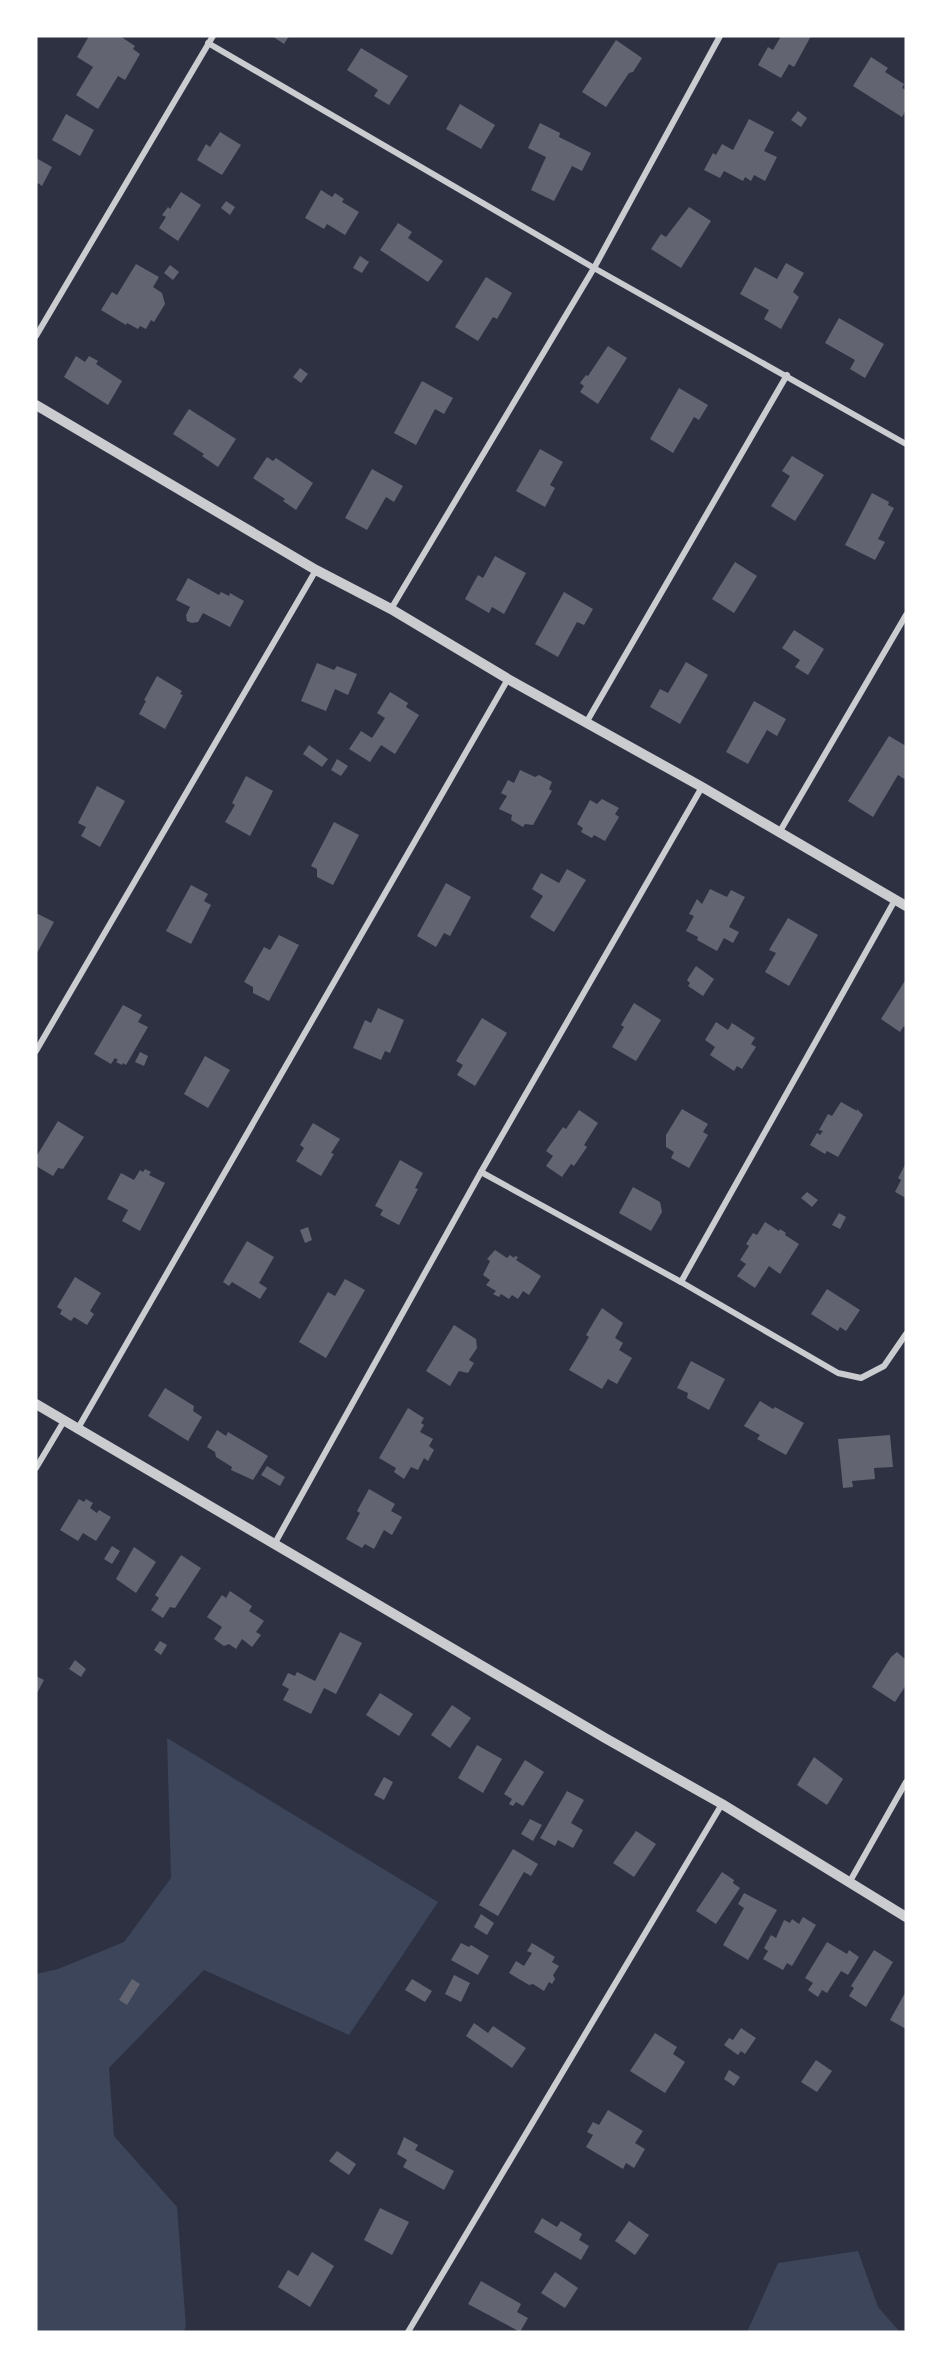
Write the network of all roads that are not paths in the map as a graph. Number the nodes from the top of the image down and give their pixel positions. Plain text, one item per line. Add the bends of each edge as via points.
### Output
1 (213, 36) edge
2 (720, 36) edge
3 (208, 43) junction
4 (594, 268) junction
5 (36, 336) edge
6 (787, 375) junction
7 (36, 405) edge
8 (906, 444) edge
9 (316, 570) junction
10 (391, 609) junction
11 (906, 615) edge
12 (508, 680) junction
13 (586, 723) junction
14 (702, 787) junction
15 (779, 833) junction
16 (895, 900) junction
17 (906, 906) edge
18 (36, 1051) edge
19 (482, 1172) junction
20 (681, 1282) junction
21 (906, 1334) edge
22 (36, 1404) edge
23 (64, 1421) junction
24 (77, 1430) junction
25 (36, 1468) edge
26 (274, 1543) junction
27 (906, 1782) edge
28 (722, 1803) junction
29 (849, 1884) junction
30 (906, 1917) edge
31 (408, 2332) edge

1 - 3 street
2 - 4 street
3 - 4 street
3 - 5 street
4 - 6 street
4 - 10 street
6 - 8 street
6 - 13 street
7 - 9 street
9 - 10 street
9 - 18 street
10 - 12 street
11 - 15 street
12 - 13 street
12 - 24 street
13 - 14 street
14 - 15 street
14 - 19 street
15 - 16 street
16 - 17 street
16 - 20 street
19 - 20 street
19 - 26 street
20 - 21 street via 838,1373 861,1378 884,1366
22 - 23 street
23 - 24 street
23 - 25 street
24 - 26 street
26 - 28 street
27 - 29 street
28 - 29 street
28 - 31 street
29 - 30 street

